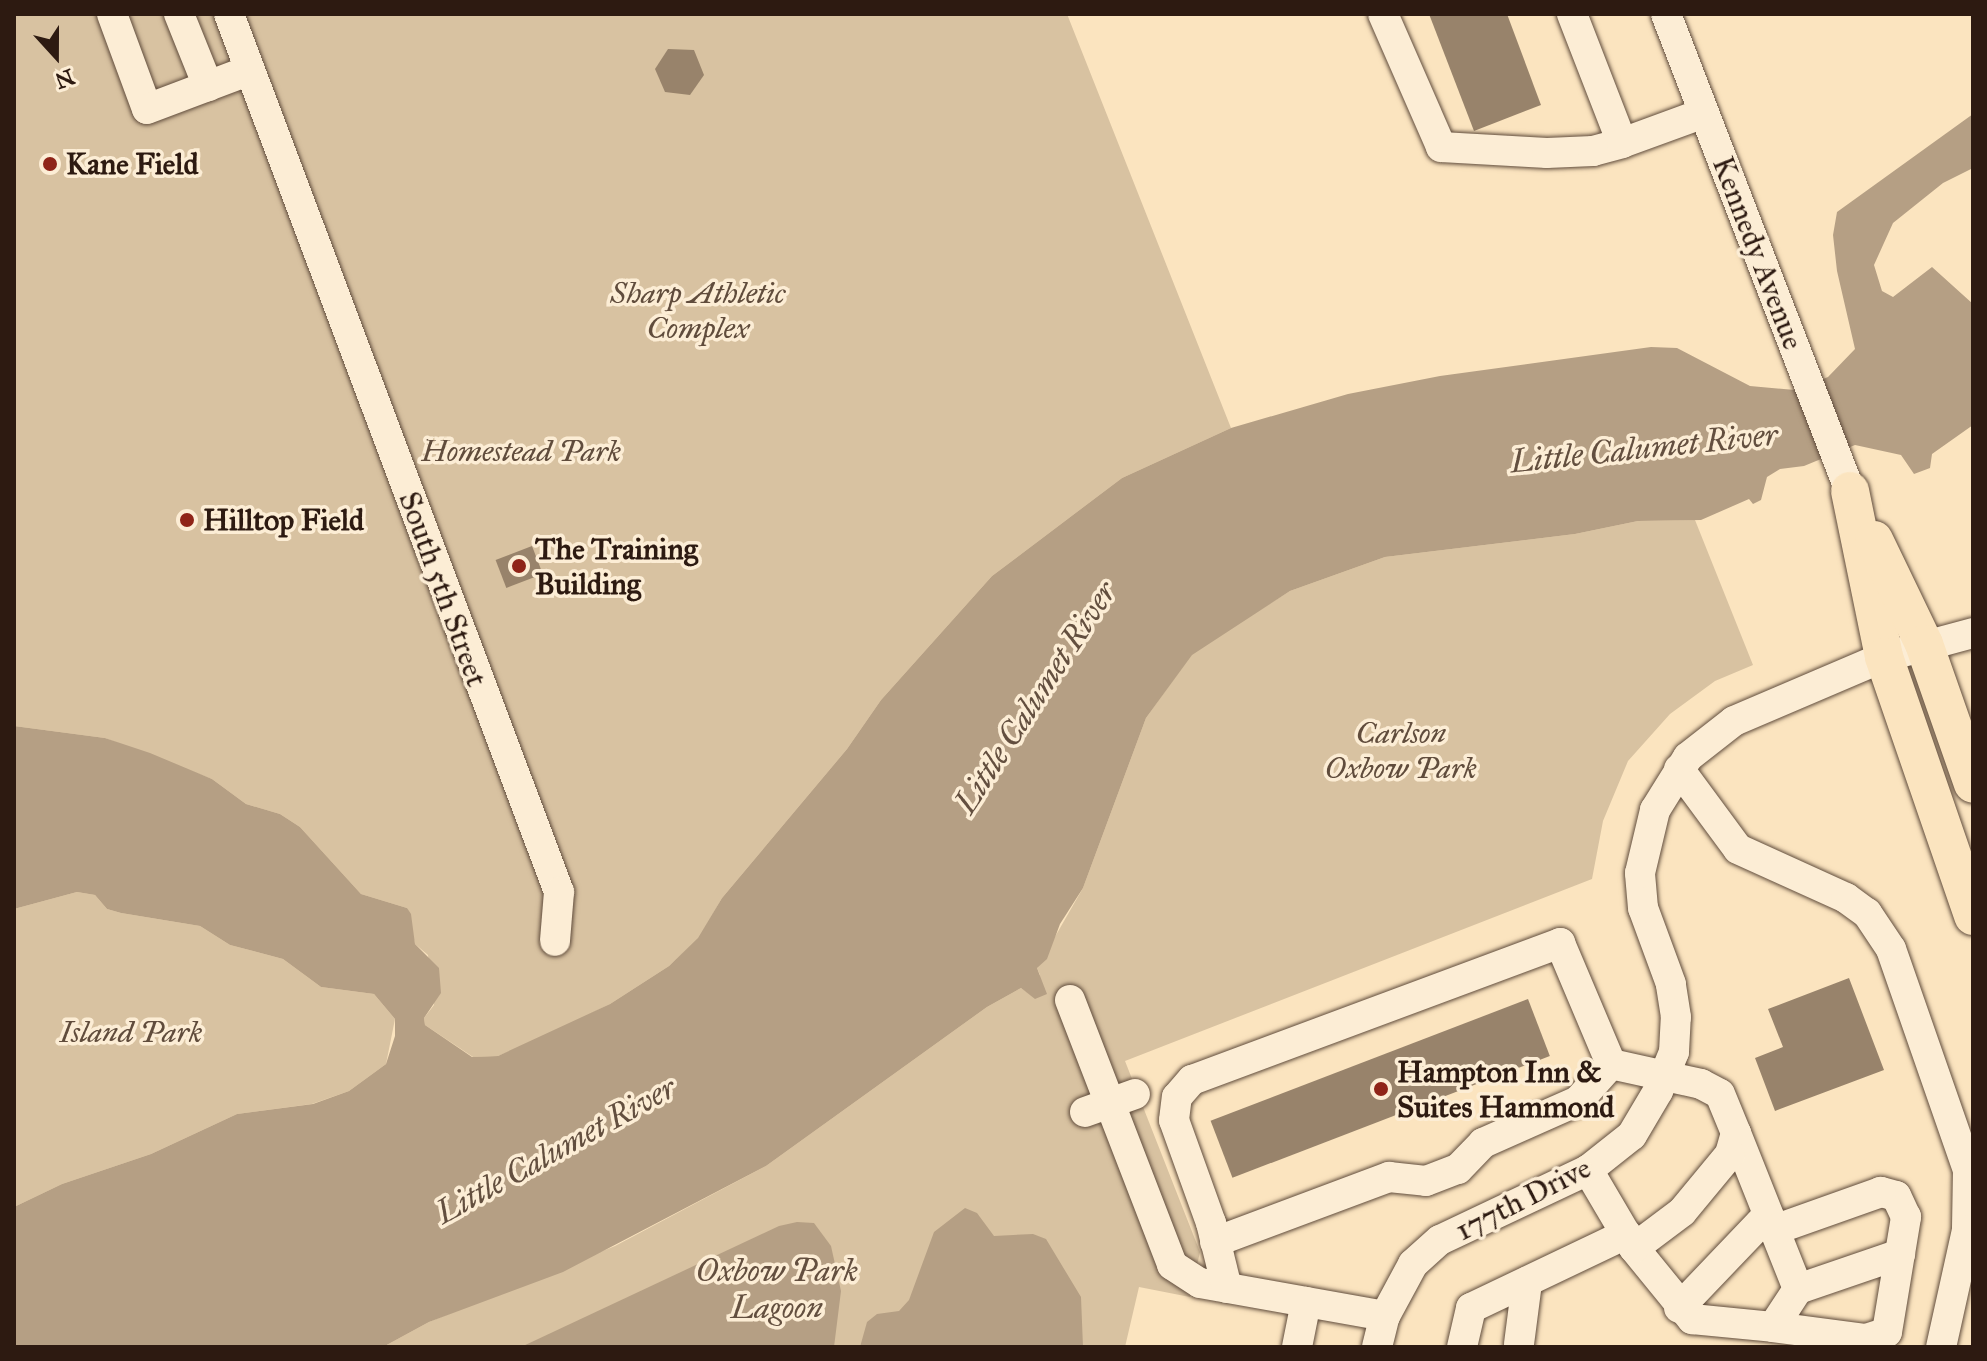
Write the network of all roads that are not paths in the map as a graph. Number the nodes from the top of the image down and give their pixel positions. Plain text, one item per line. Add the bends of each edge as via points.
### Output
1 (112, 14) edge
2 (179, 14) edge
3 (229, 14) edge
4 (1383, 14) edge
5 (1572, 14) edge
6 (1666, 14) edge
7 (250, 70) junction
8 (208, 86) junction
9 (1704, 113) junction
10 (1622, 143) junction
11 (1850, 491) junction
12 (1973, 633) edge
13 (1924, 644) junction
14 (1884, 657) junction
15 (1679, 769) junction
16 (1973, 784) edge
17 (1973, 916) edge
18 (555, 941) dead end
19 (1070, 1000) dead end
20 (1611, 1064) junction
21 (1666, 1076) junction
22 (1736, 1133) junction
23 (1588, 1170) junction
24 (1771, 1222) junction
25 (1630, 1241) junction
26 (1215, 1242) junction
27 (1900, 1254) junction
28 (1527, 1282) junction
29 (1227, 1288) junction
30 (1798, 1289) junction
31 (1306, 1302) junction
32 (1679, 1308) junction
33 (1385, 1316) junction
34 (1773, 1327) junction
35 (1519, 1344) dead end
36 (1297, 1347) edge
37 (1377, 1347) edge
38 (1462, 1347) edge
39 (1941, 1347) edge

1 - 8 street via 147,109
2 - 8 street
3 - 7 street, South 5th Street
4 - 10 street via 1441,147 1547,153 1593,151
5 - 10 street
6 - 9 street, Kennedy Avenue
7 - 8 street
7 - 18 street, South 5th Street via 559,892
9 - 10 street
9 - 11 street, Kennedy Avenue
11 - 13 main road, Kennedy Avenue
11 - 14 main road, Kennedy Avenue
12 - 13 street, 177th Drive
13 - 14 street, 177th Drive
13 - 16 main road, Kennedy Avenue
14 - 15 street, 177th Drive via 1734,721
14 - 17 main road, Kennedy Avenue
15 - 21 street, 177th Drive via 1655,810 1640,873 1643,908 1671,984 1676,1017
15 - 39 street via 1738,849 1846,898 1867,913 1891,949 1968,1170 1967,1230
19 - 29 street via 1165,1255 1189,1279
20 - 21 street
20 - 26 street via 1578,1101 1483,1143 1458,1169 1426,1181 1389,1177
20 - 26 street via 1560,943 1192,1080 1177,1097 1174,1120
21 - 22 street via 1720,1094
21 - 23 street, 177th Drive via 1632,1135
22 - 24 street
22 - 25 street via 1730,1154 1682,1212
23 - 25 street
23 - 33 street, 177th Drive via 1440,1240 1413,1264
24 - 27 street via 1881,1192 1896,1196 1906,1217
24 - 30 street
24 - 32 street
25 - 28 street
25 - 32 street
26 - 29 street
27 - 30 street
27 - 34 street via 1887,1332 1877,1339
28 - 35 street
28 - 38 street via 1471,1308
29 - 31 street
30 - 34 street
31 - 33 street
31 - 36 street
32 - 34 street via 1707,1323
33 - 37 street, 177th Drive

